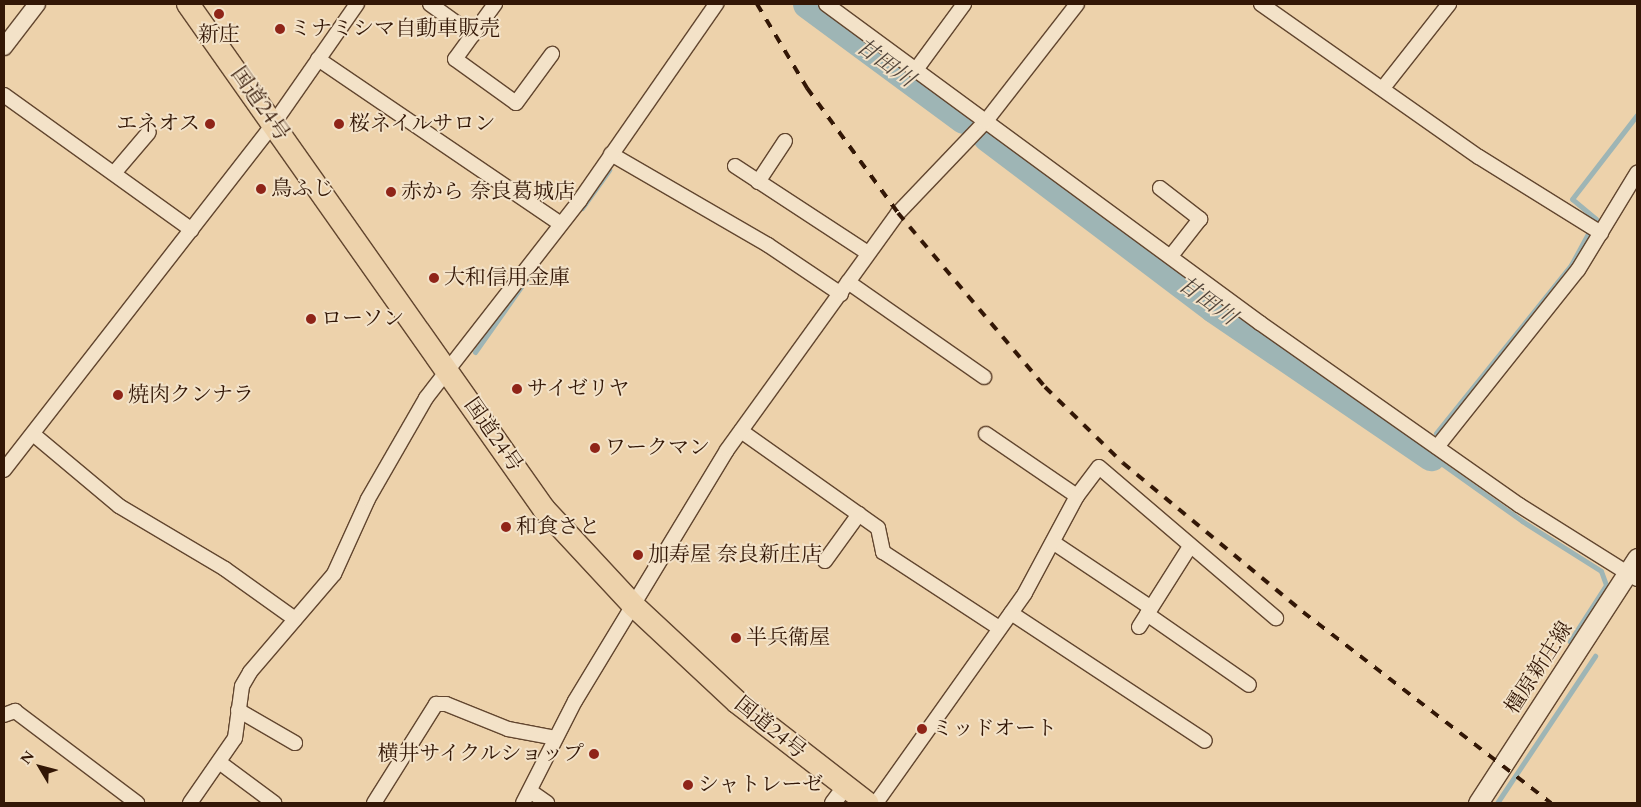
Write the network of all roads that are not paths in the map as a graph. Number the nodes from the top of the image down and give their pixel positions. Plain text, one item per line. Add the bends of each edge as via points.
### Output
1 (37, 4) edge
2 (188, 4) edge
3 (357, 4) edge
4 (430, 4) edge
5 (495, 4) edge
6 (716, 4) edge
7 (826, 4) edge
8 (964, 4) edge
9 (1077, 4) edge
10 (1261, 4) edge
11 (1449, 4) edge
12 (472, 35) junction
13 (4, 47) edge
14 (552, 54) dead end
15 (318, 59) junction
16 (915, 71) junction
17 (1383, 88) junction
18 (4, 96) edge
19 (986, 121) junction
20 (274, 123) junction
21 (149, 132) dead end
22 (785, 141) dead end
23 (617, 158) junction
24 (735, 166) dead end
25 (115, 172) junction
26 (1637, 172) edge
27 (758, 182) junction
28 (1160, 188) dead end
29 (559, 223) junction
30 (192, 230) junction
31 (1601, 234) junction
32 (868, 253) junction
33 (1171, 256) junction
34 (845, 288) junction
35 (446, 368) junction
36 (984, 377) dead end
37 (741, 431) junction
38 (33, 434) junction
39 (986, 434) dead end
40 (1436, 447) junction
41 (4, 470) edge
42 (1076, 496) junction
43 (859, 514) junction
44 (1054, 543) junction
45 (1189, 548) junction
46 (1637, 558) edge
47 (825, 561) dead end
48 (1632, 577) edge
49 (634, 606) junction
50 (1148, 610) junction
51 (1011, 613) junction
52 (1276, 618) dead end
53 (295, 619) junction
54 (999, 628) junction
55 (1139, 628) dead end
56 (1249, 685) dead end
57 (238, 710) junction
58 (4, 715) edge
59 (555, 738) junction
60 (1205, 741) dead end
61 (296, 743) dead end
62 (219, 762) junction
63 (839, 795) edge
64 (527, 797) edge
65 (137, 803) edge
66 (190, 803) edge
67 (274, 803) edge
68 (374, 803) edge
69 (547, 803) edge
70 (868, 803) edge
71 (876, 803) edge
72 (1478, 803) edge

1 - 13 street
2 - 20 highway, 国道24号
3 - 15 street
4 - 12 street
5 - 12 street
6 - 23 street
7 - 16 street
8 - 16 street
9 - 19 street
10 - 17 street
11 - 17 street
12 - 14 street via 455,59 516,103
15 - 20 street
15 - 29 street
16 - 19 street
17 - 31 street via 1479,157
18 - 25 street via 101,168
19 - 32 street via 898,213
19 - 33 street
20 - 30 street
20 - 35 highway, 国道24号
21 - 25 street
22 - 27 street
23 - 29 street
23 - 34 street
24 - 27 street
25 - 30 street
26 - 31 street
27 - 32 street
28 - 33 street via 1200,219
29 - 35 street via 486,325
30 - 38 street
31 - 40 street via 1578,270
32 - 34 street
33 - 40 street
34 - 36 street
34 - 37 street
35 - 49 highway, 国道24号 via 544,509
35 - 53 street via 393,452 334,574
37 - 43 street
37 - 49 street
38 - 41 street
38 - 53 street via 118,506 178,540
39 - 42 street
40 - 48 street
42 - 44 street
42 - 45 street via 1099,468
43 - 47 street
43 - 54 street via 878,528 883,552
44 - 50 street
44 - 51 street
45 - 50 street
45 - 52 street
46 - 48 main road, 橿原新庄線
48 - 72 main road, 橿原新庄線
49 - 59 street
49 - 63 highway, 国道24号
50 - 55 street
50 - 56 street
51 - 54 street
51 - 60 street
53 - 57 street via 250,672
54 - 71 street
57 - 61 street
57 - 62 street via 235,738
58 - 65 street via 15,711
59 - 64 street
59 - 68 street via 508,729 446,704 436,704
62 - 66 street
62 - 67 street
63 - 70 highway, 国道24号
64 - 69 street

